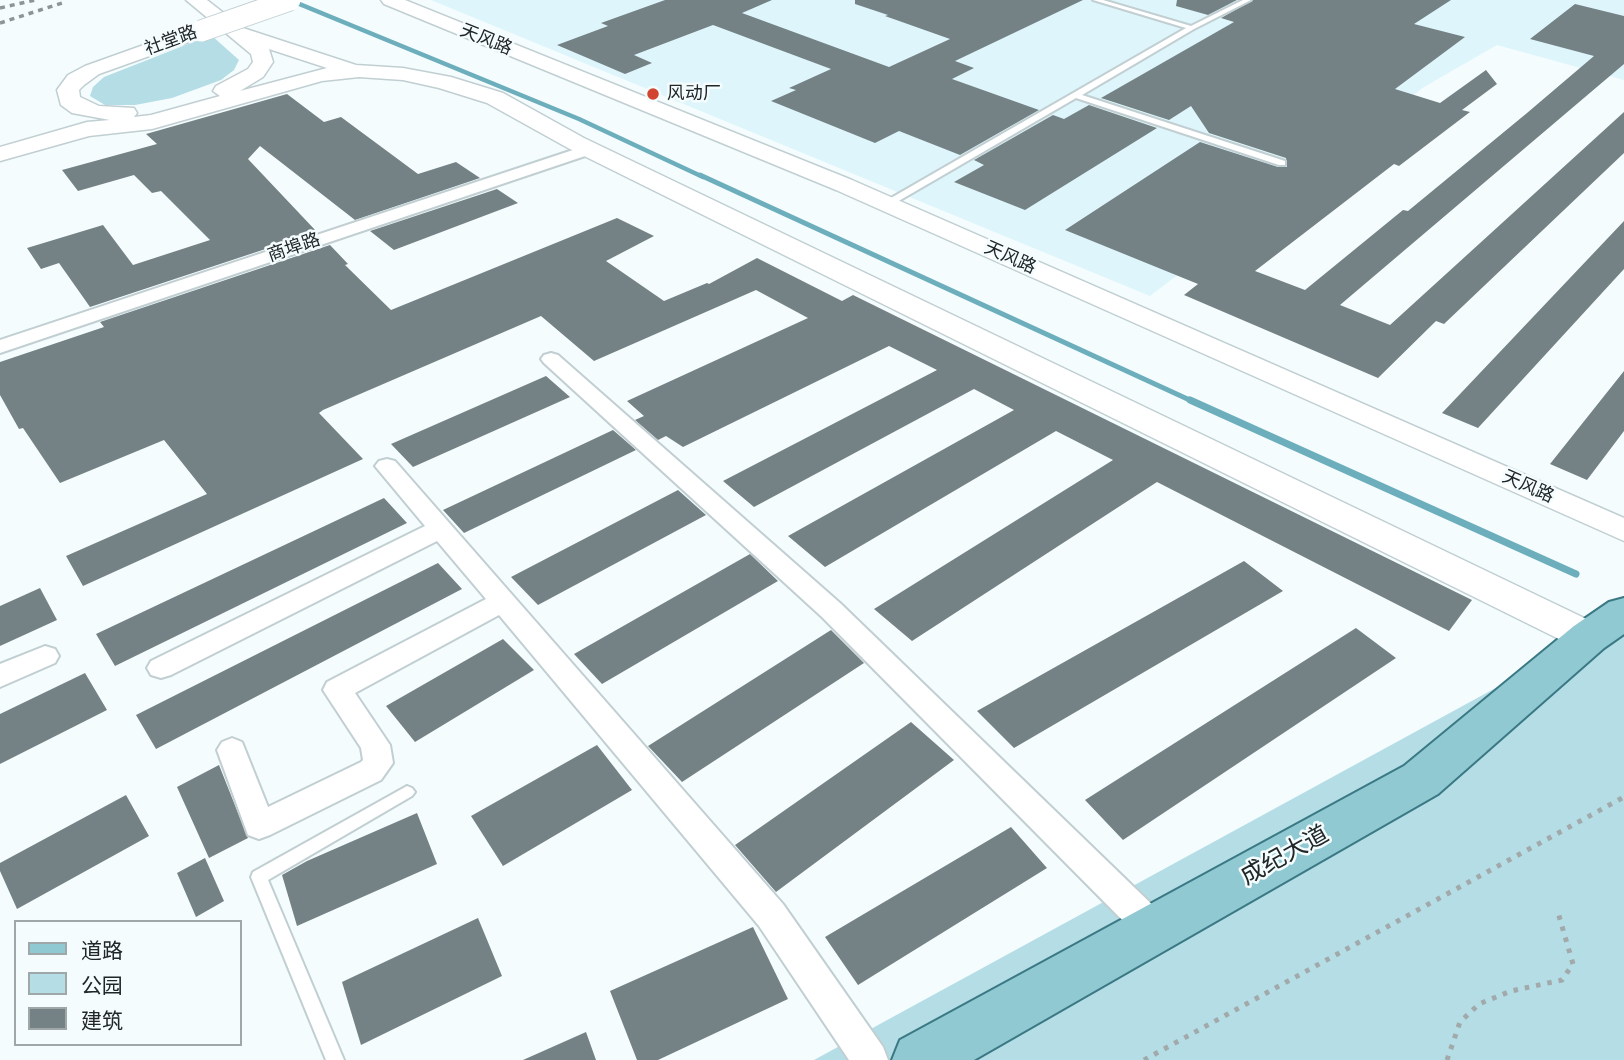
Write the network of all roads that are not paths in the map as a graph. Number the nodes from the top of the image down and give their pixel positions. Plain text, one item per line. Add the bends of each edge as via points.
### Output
1 (195, 0) edge
2 (290, 0) edge
3 (390, 0) edge
4 (1096, 0) edge
5 (1248, 0) edge
6 (1192, 28) junction
7 (238, 33) junction
8 (359, 71) junction
9 (1075, 95) junction
10 (55, 111) junction
11 (124, 114) junction
12 (87, 129) junction
13 (0, 147) edge
14 (588, 149) junction
15 (0, 154) edge
16 (1282, 163) dead end
17 (887, 204) junction
18 (0, 347) edge
19 (551, 359) dead end
20 (387, 466) dead end
21 (440, 529) junction
22 (1624, 530) edge
23 (502, 602) junction
24 (1607, 625) edge
25 (45, 656) dead end
26 (161, 668) dead end
27 (0, 676) edge
28 (232, 750) dead end
29 (407, 792) dead end
30 (1155, 930) junction
31 (335, 1060) edge
32 (870, 1060) edge
33 (920, 1060) edge

1 - 7 main road
2 - 10 main road, 社堂路, bridge via 92,70 76,80
3 - 17 street, 天风路
4 - 6 lane
5 - 6 lane
6 - 9 lane
7 - 8 main road
7 - 11 main road via 261,52 263,62 241,84 184,105
8 - 12 main road via 292,82 152,122
8 - 14 main road via 403,74 495,98
9 - 16 lane
9 - 17 lane
10 - 11 main road via 80,108
10 - 13 main road
11 - 12 main road
12 - 15 main road
14 - 18 street, 商埠路
14 - 24 main road
17 - 22 street, 天风路
19 - 30 street via 831,610
20 - 21 street
21 - 23 street
21 - 26 street
23 - 28 street via 337,690 375,745 378,763 370,772 259,826
23 - 32 street via 771,915
24 - 30 main road, 成纪大道 via 1421,780
25 - 27 street
29 - 31 lane via 259,877
30 - 33 main road, 成纪大道

